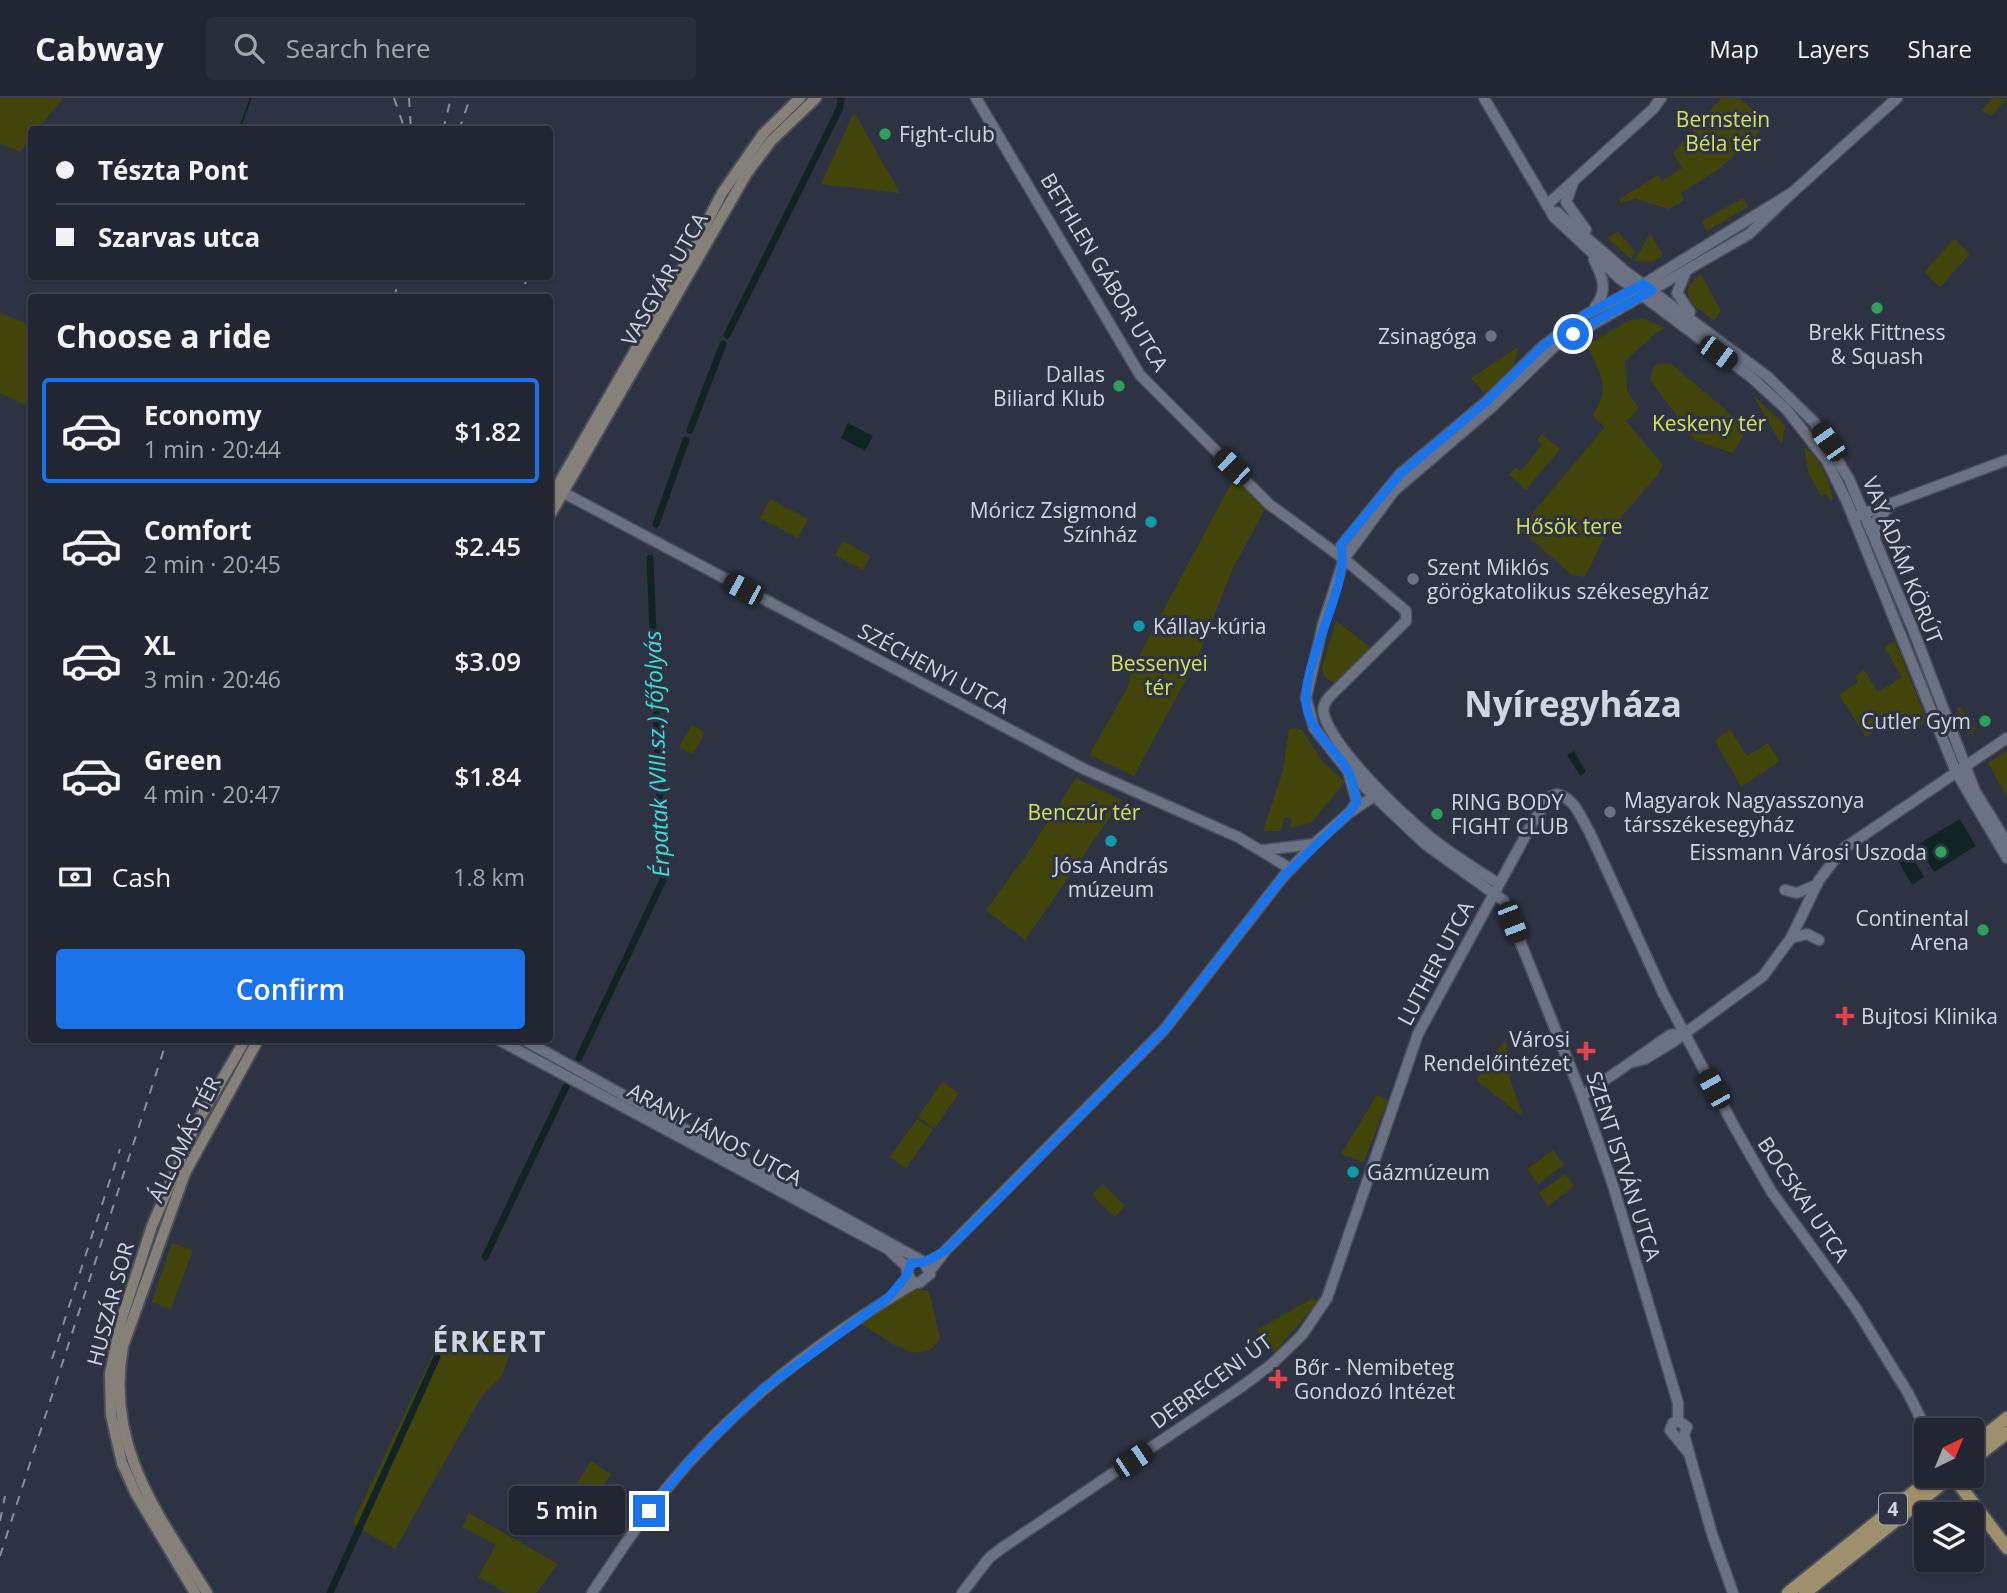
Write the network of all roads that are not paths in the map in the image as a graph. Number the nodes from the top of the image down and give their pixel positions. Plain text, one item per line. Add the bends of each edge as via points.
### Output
1 (800, 98) edge
2 (816, 98) edge
3 (976, 98) edge
4 (1484, 98) edge
5 (1661, 98) edge
6 (1897, 98) edge
7 (1579, 175) junction
8 (1793, 192) junction
9 (1548, 204) junction
10 (1602, 252) junction
11 (1591, 254) junction
12 (1688, 268) junction
13 (1643, 290) junction
14 (1587, 314) junction
15 (1730, 348) junction
16 (1763, 387) junction
17 (1799, 406) junction
18 (2007, 460) edge
19 (556, 493) edge
20 (1890, 506) junction
21 (1857, 516) junction
22 (1875, 546) junction
23 (1344, 559) junction
24 (2007, 738) edge
25 (1966, 765) junction
26 (1348, 771) junction
27 (1956, 772) junction
28 (1379, 793) junction
29 (1557, 794) joint
30 (1350, 812) junction
31 (2007, 842) edge
32 (1314, 844) junction
33 (1264, 850) junction
34 (2007, 858) edge
35 (1291, 869) junction
36 (1816, 884) junction
37 (1497, 889) junction
38 (1785, 890) dead end
39 (1791, 938) junction
40 (1819, 940) dead end
41 (1684, 1033) junction
42 (243, 1043) edge
43 (256, 1043) edge
44 (505, 1043) edge
45 (530, 1043) edge
46 (1582, 1096) junction
47 (1370, 1164) joint
48 (162, 1217) junction
49 (924, 1264) junction
50 (910, 1275) junction
51 (1920, 1418) edge
52 (2007, 1418) edge
53 (2007, 1433) edge
54 (1984, 1436) edge
55 (1984, 1451) edge
56 (1919, 1488) edge
57 (1937, 1488) edge
58 (1961, 1488) edge
59 (2007, 1548) edge
60 (195, 1593) edge
61 (207, 1593) edge
62 (592, 1593) edge
63 (962, 1593) edge
64 (1733, 1593) edge
65 (1788, 1593) edge
66 (1805, 1593) edge

1 - 19 main road, VASGYÁR UTCA via 763,134 722,193
2 - 19 main road, VASGYÁR UTCA via 771,141 747,173
3 - 23 street, BETHLEN GÁBOR UTCA via 1140,374 1269,504
4 - 9 street
5 - 7 street
6 - 8 street
7 - 9 street
7 - 10 street via 1566,202 1600,243
8 - 12 street via 1749,234
8 - 13 street
9 - 10 street
9 - 11 street via 1554,217
10 - 13 street
11 - 13 street
11 - 14 street via 1604,289
12 - 13 street
12 - 15 street via 1677,298
13 - 14 street
13 - 15 street, VAY ÁDÁM KÖRÚT
13 - 16 street, VAY ÁDÁM KÖRÚT
13 - 23 street via 1539,360 1394,491
14 - 23 street via 1543,346 1487,401 1400,474 1341,545
15 - 17 street, VAY ÁDÁM KÖRÚT
16 - 17 street
16 - 21 street, VAY ÁDÁM KÖRÚT via 1793,415 1827,461
17 - 21 street, VAY ÁDÁM KÖRÚT via 1840,460
18 - 20 street
19 - 33 street, SZÉCHENYI UTCA via 1082,768
20 - 21 street
20 - 22 street via 1875,522
21 - 22 street, VAY ÁDÁM KÖRÚT
21 - 27 street, VAY ÁDÁM KÖRÚT
22 - 25 street, VAY ÁDÁM KÖRÚT
23 - 26 street via 1306,698 1323,742
23 - 28 street, BETHLEN GÁBOR UTCA via 1408,616 1324,703 1323,713 1346,753
24 - 25 street
25 - 27 street
25 - 31 street, VAY ÁDÁM KÖRÚT via 1975,791
26 - 28 street
26 - 30 street via 1357,802
27 - 34 street, VAY ÁDÁM KÖRÚT
27 - 36 street via 1858,837 1833,859
28 - 30 street
28 - 37 street
29 - 37 street, LUTHER UTCA via 1544,803
29 - 41 street, BOCSKAI UTCA via 1574,805 1607,867
30 - 32 street
32 - 33 street
32 - 35 street
33 - 35 street, SZÉCHENYI UTCA
35 - 49 street via 1164,1030 946,1250
36 - 38 street via 1801,893
36 - 39 street
37 - 46 street, SZENT ISTVÁN UTCA
37 - 47 street, LUTHER UTCA via 1418,1034
39 - 40 street via 1807,934
39 - 41 street via 1752,986
41 - 46 street
41 - 51 street, BOCSKAI UTCA via 1771,1191 1855,1307
42 - 48 main road, ÁLLOMÁS TÉR via 194,1128
43 - 48 main road, ÁLLOMÁS TÉR
44 - 50 street, ARANY JÁNOS UTCA via 888,1249
45 - 49 street, ARANY JÁNOS UTCA via 844,1214
46 - 64 street, SZENT ISTVÁN UTCA via 1673,1385 1678,1421 1685,1425 1681,1436
47 - 63 street, DEBRECENI ÚT via 1326,1298 1303,1335 1244,1385 1002,1548
48 - 60 main road, HUSZÁR SOR via 114,1349 111,1415 129,1479
48 - 61 main road, HUSZÁR SOR via 123,1346 119,1410 135,1469
49 - 50 street
49 - 50 street via 925,1281
50 - 62 street via 888,1298 762,1390 693,1457 663,1491
52 - 54 main road
53 - 55 main road
56 - 65 main road, 4
57 - 66 main road, 4
58 - 59 main road

